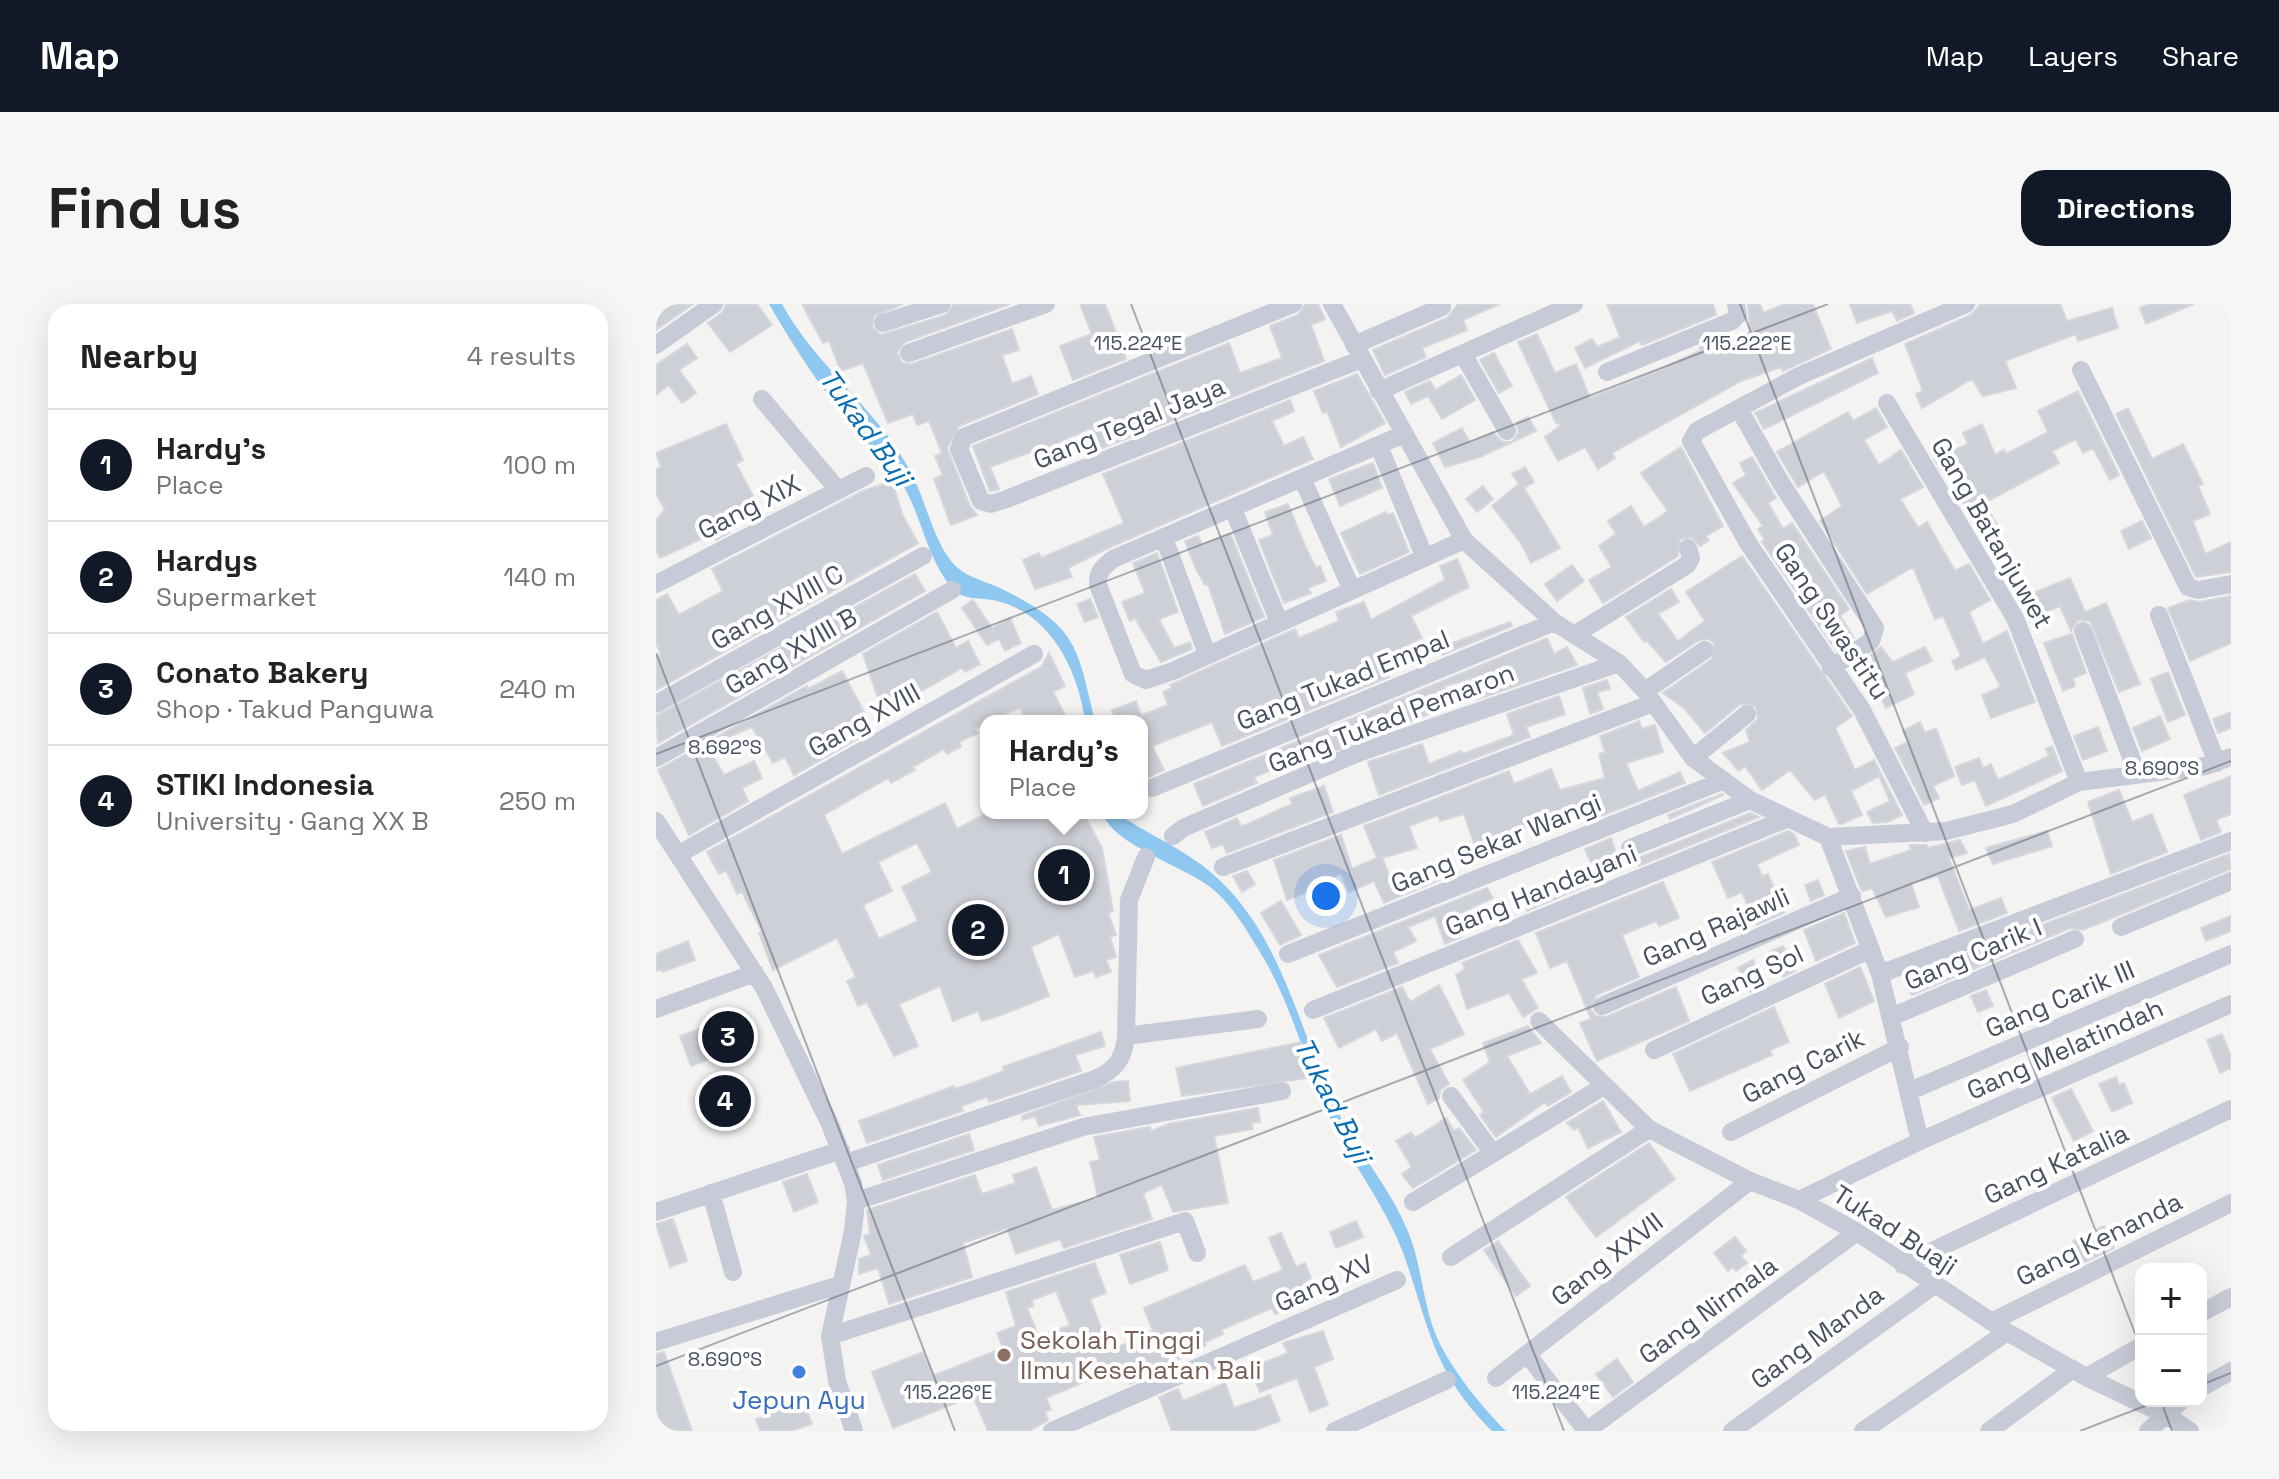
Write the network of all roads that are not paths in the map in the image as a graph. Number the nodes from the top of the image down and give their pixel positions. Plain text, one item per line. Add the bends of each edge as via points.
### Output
1 (714, 304) edge
2 (942, 304) edge
3 (1046, 304) edge
4 (1293, 304) edge
5 (1332, 304) edge
6 (1574, 304) edge
7 (1736, 304) edge
8 (1963, 306) edge
9 (1442, 307) dead end
10 (883, 323) dead end
11 (656, 345) edge
12 (1358, 352) junction
13 (909, 353) dead end
14 (1463, 354) junction
15 (2081, 370) dead end
16 (1607, 372) dead end
17 (1379, 391) junction
18 (762, 399) dead end
19 (1887, 403) dead end
20 (1739, 409) junction
21 (1507, 431) dead end
22 (1402, 435) junction
23 (1379, 446) junction
24 (866, 476) dead end
25 (1302, 478) junction
26 (838, 490) junction
27 (1233, 509) junction
28 (1164, 538) junction
29 (1464, 540) junction
30 (1688, 548) dead end
31 (923, 556) dead end
32 (1425, 558) junction
33 (656, 584) edge
34 (2231, 584) edge
35 (952, 590) dead end
36 (1352, 590) junction
37 (2159, 615) dead end
38 (1279, 622) junction
39 (1554, 622) junction
40 (2083, 631) dead end
41 (1574, 635) junction
42 (1705, 650) dead end
43 (1034, 654) dead end
44 (1207, 654) junction
45 (1619, 663) junction
46 (1831, 668) junction
47 (1649, 697) junction
48 (656, 704) edge
49 (1747, 714) dead end
50 (656, 758) edge
51 (1693, 758) junction
52 (2224, 760) edge
53 (2137, 773) junction
54 (1722, 781) junction
55 (2079, 782) junction
56 (1152, 788) dead end
57 (1750, 800) junction
58 (1789, 818) junction
59 (656, 821) edge
60 (1178, 832) dead end
61 (1925, 833) junction
62 (1828, 837) junction
63 (2231, 841) edge
64 (1630, 848) dead end
65 (679, 854) junction
66 (1146, 857) dead end
67 (1223, 867) dead end
68 (2231, 881) edge
69 (1852, 896) junction
70 (2121, 927) dead end
71 (2075, 939) dead end
72 (1871, 949) junction
73 (1288, 954) dead end
74 (2231, 954) edge
75 (755, 973) junction
76 (1880, 974) junction
77 (2231, 1004) edge
78 (1602, 1006) dead end
79 (656, 1009) edge
80 (1313, 1010) dead end
81 (1891, 1017) junction
82 (1258, 1019) dead end
83 (1539, 1021) dead end
84 (1126, 1036) junction
85 (1900, 1047) junction
86 (1654, 1050) dead end
87 (1604, 1086) junction
88 (1282, 1091) dead end
89 (1910, 1091) junction
90 (1451, 1096) dead end
91 (2231, 1109) edge
92 (1649, 1129) junction
93 (1731, 1132) dead end
94 (1920, 1141) junction
95 (1492, 1152) junction
96 (844, 1157) junction
97 (1750, 1181) junction
98 (711, 1193) junction
99 (1799, 1200) junction
100 (856, 1201) junction
101 (1413, 1202) dead end
102 (2231, 1203) edge
103 (656, 1212) edge
104 (1857, 1232) junction
105 (1197, 1253) dead end
106 (1451, 1257) dead end
107 (1903, 1265) junction
108 (733, 1272) dead end
109 (1397, 1280) dead end
110 (839, 1285) junction
111 (1933, 1286) junction
112 (2231, 1297) edge
113 (2207, 1310) edge
114 (1999, 1327) junction
115 (830, 1336) junction
116 (656, 1342) edge
117 (2135, 1349) edge
118 (1527, 1354) junction
119 (2231, 1371) edge
120 (2080, 1373) junction
121 (1496, 1378) dead end
122 (1447, 1380) dead end
123 (2207, 1385) edge
124 (2176, 1407) edge
125 (1375, 1412) junction
126 (2168, 1416) junction
127 (1589, 1429) edge
128 (854, 1431) edge
129 (1052, 1431) edge
130 (1335, 1431) edge
131 (1384, 1431) edge
132 (1732, 1431) edge
133 (1863, 1431) edge
134 (1989, 1431) edge
135 (2148, 1431) edge
136 (2190, 1431) edge

1 - 11 street
2 - 10 street
3 - 13 street
4 - 12 street, Gang Tegal Jaya via 964,437 960,454 981,501 991,504
5 - 12 street
6 - 14 street
7 - 16 street via 1738,315 1732,321
8 - 20 street via 1799,376
9 - 12 street, Gang Tegal Jaya
12 - 17 street
14 - 17 street
14 - 21 street
15 - 34 street via 2188,587
17 - 22 street
18 - 26 street
19 - 55 street, Gang Batanjuwet via 2015,618
20 - 46 street via 1875,628 1871,641
20 - 46 street, Gang Swastitu via 1697,431 1691,441 1748,543
22 - 23 street
22 - 29 street
23 - 25 street
23 - 32 street
24 - 26 street, Gang XIX
25 - 27 street
25 - 36 street
26 - 33 street, Gang XIX
27 - 28 street
27 - 38 street
28 - 44 street
28 - 44 street via 1103,567 1097,576 1108,616 1139,678 1158,676
29 - 32 street
29 - 39 street
30 - 41 street via 1687,565
31 - 48 street, Gang XVIII C
32 - 36 street
35 - 50 street, Gang XVIII B
36 - 38 street
37 - 52 street
38 - 44 street
39 - 41 street
39 - 56 street, Gang Tukad Empal
40 - 53 street
41 - 45 street
42 - 47 street
43 - 65 street, Gang XVIII
45 - 47 street
45 - 60 street, Gang Tukad Pemaron via 1358,753
46 - 61 street, Gang Swastitu via 1862,710
47 - 51 street
47 - 67 street
49 - 51 street
51 - 54 street
52 - 53 street
53 - 55 street
54 - 57 street
54 - 73 street, Gang Sekar Wangi
55 - 61 street via 2013,814
57 - 58 street
57 - 64 street
58 - 62 street
58 - 80 street, Gang Handayani
59 - 65 street
61 - 62 street
62 - 69 street
63 - 76 street
65 - 75 street
66 - 84 street via 1129,900
68 - 70 street
69 - 72 street
69 - 78 street, Gang Rajawli
71 - 81 street, Gang Carik I
72 - 76 street
72 - 86 street, Gang Sol
74 - 89 street, Gang Carik III
75 - 79 street
75 - 96 street
76 - 81 street
77 - 94 street, Gang Melatindah
81 - 85 street
82 - 84 street
83 - 87 street
84 - 96 street via 1124,1056 1105,1074
85 - 89 street
85 - 93 street, Gang Carik
87 - 92 street
87 - 95 street
88 - 100 street via 1083,1127
89 - 94 street
90 - 95 street
91 - 107 street, Gang Katalia
92 - 97 street
92 - 106 street
94 - 99 street, Tukad Buaji
95 - 101 street
96 - 98 street
96 - 100 street
97 - 99 street
97 - 118 street, Gang XXVII
98 - 103 street
98 - 108 street
99 - 104 street, Tukad Buaji
100 - 110 street
102 - 114 street, Gang Kenanda
104 - 107 street, Tukad Buaji
104 - 127 street, Gang Nirmala
105 - 115 street via 1185,1221
107 - 111 street, Tukad Buaji
109 - 129 street, Gang XV
110 - 115 street
110 - 116 street
111 - 114 street, Tukad Buaji
111 - 132 street, Gang Manda
112 - 113 street
114 - 120 street, Tukad Buaji
114 - 133 street, Gang Kenanda
115 - 128 street via 837,1381
117 - 120 street
118 - 121 street, Gang XXVII
118 - 127 street via 1571,1415
119 - 123 street
120 - 126 street, Tukad Buaji
120 - 134 street
122 - 125 street
124 - 126 street
125 - 130 street
125 - 131 street
126 - 135 street
126 - 136 street, Tukad Buaji

